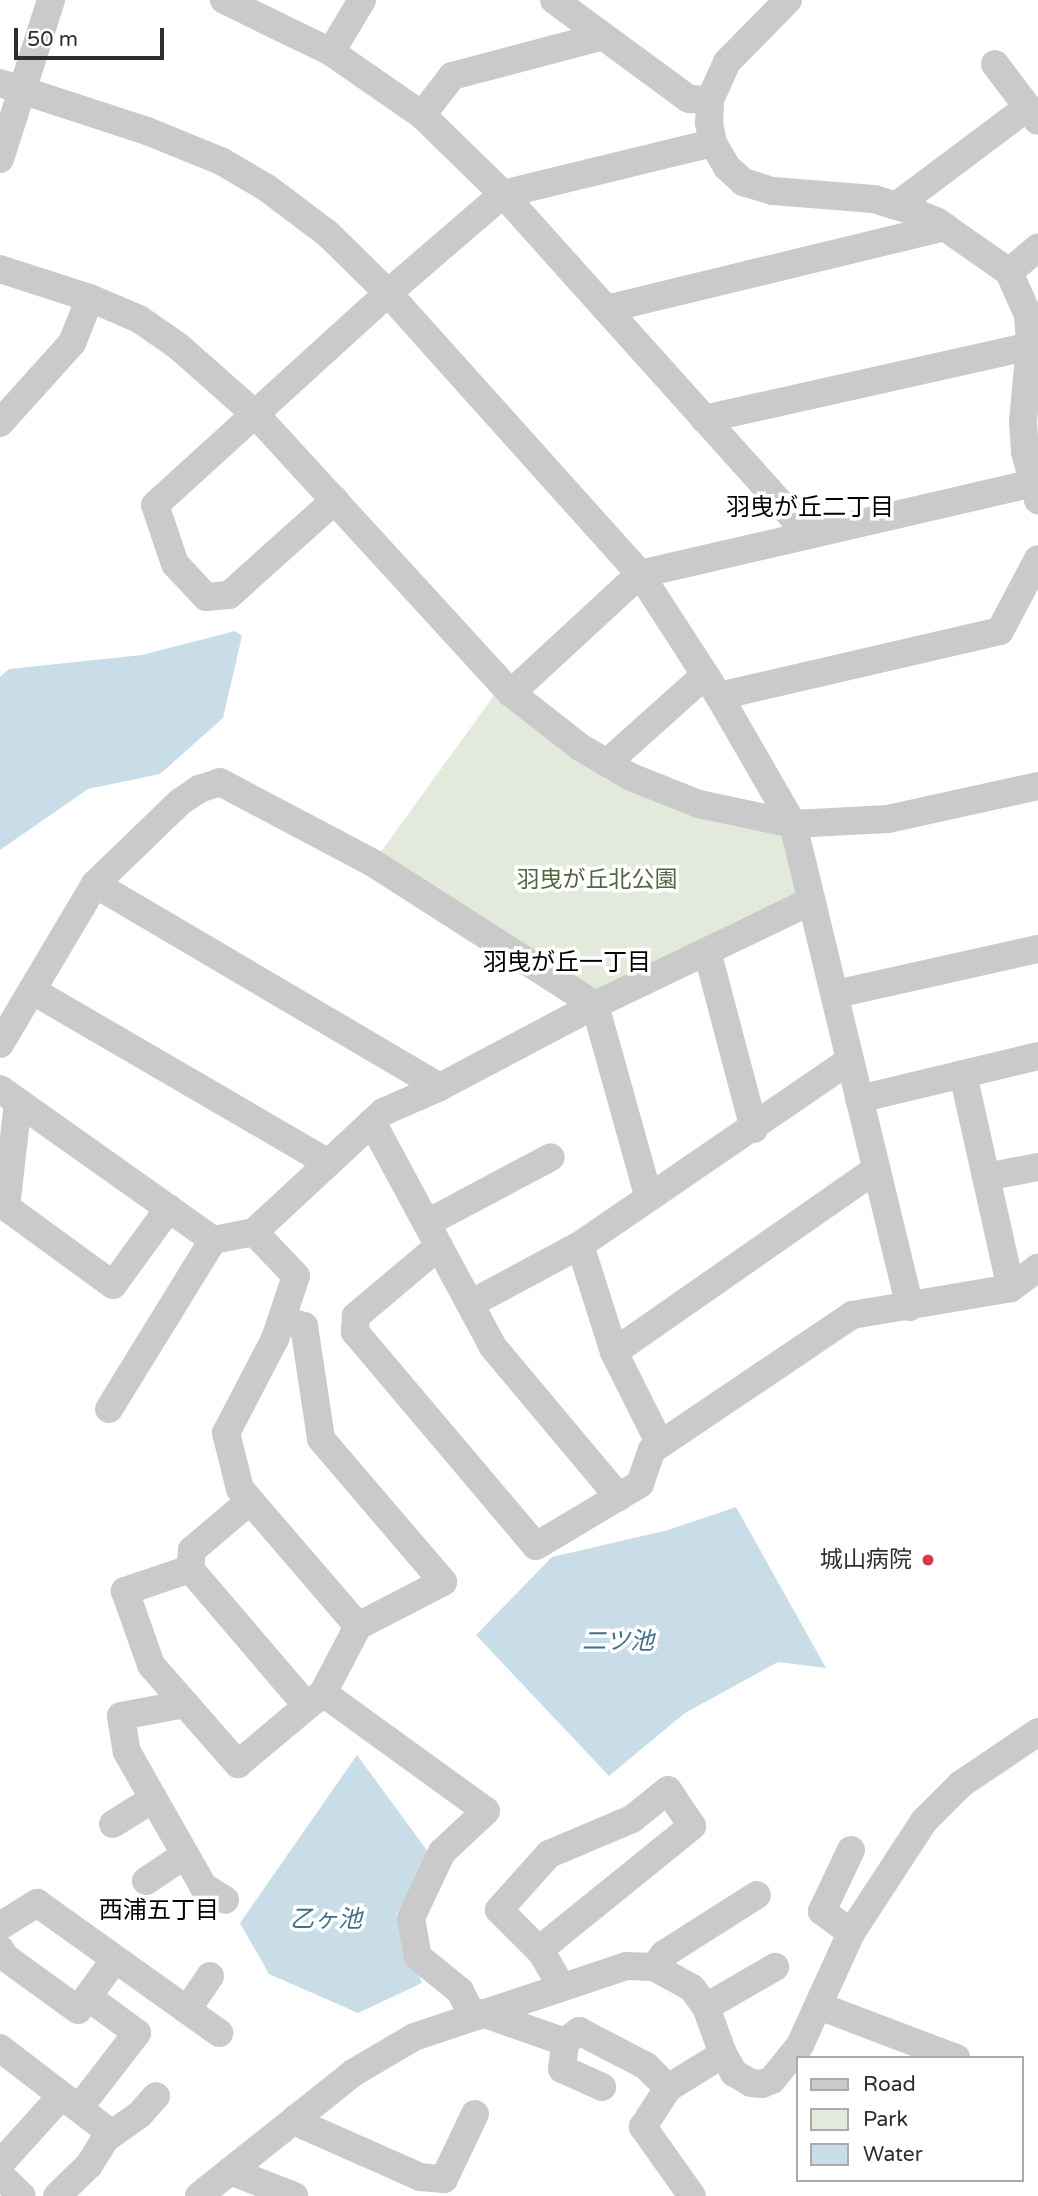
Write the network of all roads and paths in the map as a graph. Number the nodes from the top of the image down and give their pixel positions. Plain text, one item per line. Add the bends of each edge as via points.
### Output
1 (51, 0) edge
2 (225, 0) edge
3 (362, 0) edge
4 (554, 0) edge
5 (778, 3) edge
6 (603, 36) junction
7 (331, 52) junction
8 (995, 64) dead end
9 (12, 87) edge
10 (710, 100) junction
11 (1033, 114) edge
12 (422, 115) junction
13 (713, 143) junction
14 (0, 159) edge
15 (503, 194) junction
16 (896, 205) junction
17 (945, 227) junction
18 (1038, 248) edge
19 (0, 270) edge
20 (1009, 272) junction
21 (388, 293) junction
22 (90, 298) junction
23 (606, 309) junction
24 (1030, 346) junction
25 (256, 415) junction
26 (704, 419) junction
27 (0, 423) edge
28 (1035, 492) edge
29 (335, 500) junction
30 (809, 536) junction
31 (1038, 559) edge
32 (640, 574) junction
33 (712, 685) junction
34 (511, 693) junction
35 (607, 763) junction
36 (1038, 786) edge
37 (793, 824) junction
38 (96, 884) junction
39 (811, 901) junction
40 (1038, 949) edge
41 (707, 951) junction
42 (33, 991) junction
43 (836, 993) junction
44 (595, 1005) junction
45 (0, 1044) edge
46 (1038, 1056) edge
47 (849, 1061) junction
48 (963, 1074) junction
49 (440, 1087) junction
50 (9, 1095) edge
51 (859, 1099) junction
52 (372, 1122) junction
53 (754, 1129) junction
54 (551, 1157) dead end
55 (327, 1163) junction
56 (1038, 1167) edge
57 (876, 1169) junction
58 (986, 1177) junction
59 (649, 1198) junction
60 (169, 1208) junction
61 (254, 1232) junction
62 (433, 1235) junction
63 (213, 1240) junction
64 (580, 1245) junction
65 (1038, 1268) edge
66 (1011, 1288) junction
67 (470, 1304) junction
68 (910, 1307) junction
69 (282, 1320) junction
70 (614, 1352) junction
71 (109, 1409) dead end
72 (660, 1444) junction
73 (619, 1497) junction
74 (250, 1501) junction
75 (190, 1569) junction
76 (358, 1626) junction
77 (315, 1699) junction
78 (185, 1704) junction
79 (1038, 1732) edge
80 (153, 1799) junction
81 (113, 1824) dead end
82 (851, 1850) dead end
83 (185, 1855) junction
84 (146, 1881) dead end
85 (757, 1895) dead end
86 (225, 1900) dead end
87 (0, 1926) edge
88 (851, 1933) junction
89 (0, 1949) edge
90 (539, 1950) junction
91 (115, 1959) junction
92 (654, 1967) junction
93 (775, 1967) dead end
94 (210, 1976) dead end
95 (561, 1986) junction
96 (88, 1997) junction
97 (819, 2006) junction
98 (706, 2007) junction
99 (187, 2010) junction
100 (477, 2015) junction
101 (219, 2033) dead end
102 (565, 2042) junction
103 (0, 2048) edge
104 (723, 2054) junction
105 (951, 2056) edge
106 (602, 2087) dead end
107 (668, 2088) junction
108 (156, 2095) dead end
109 (66, 2106) junction
110 (475, 2114) dead end
111 (296, 2118) junction
112 (112, 2134) junction
113 (0, 2164) edge
114 (0, 2175) edge
115 (219, 2187) edge
116 (22, 2196) edge
117 (57, 2196) edge
118 (294, 2196) edge
119 (692, 2196) edge

1 - 9 street
2 - 7 street
3 - 7 street
4 - 6 street
5 - 10 street via 727,62
6 - 10 street via 689,99
6 - 12 street via 452,76
7 - 12 street
8 - 11 street
9 - 14 street
9 - 21 street via 147,131 221,161 267,188 328,234
10 - 13 street
11 - 16 street
12 - 15 street
13 - 15 street
13 - 16 street via 727,167 743,182 773,191
15 - 21 street
15 - 23 street
16 - 17 street
17 - 20 street
17 - 23 street
18 - 20 street
19 - 22 street
20 - 24 street via 1028,315
21 - 25 street
21 - 32 street
22 - 25 street via 139,319 178,346
22 - 27 street via 72,343
23 - 26 street
24 - 26 street
24 - 28 street via 1023,422
25 - 29 street
25 - 29 street via 155,505 175,564 206,597 229,596
26 - 30 street
28 - 30 street
29 - 34 street
30 - 32 street
31 - 33 street via 1000,631
32 - 33 street
32 - 34 street
33 - 35 street
33 - 37 street
34 - 35 street
35 - 37 street via 699,804
36 - 37 street via 888,819
37 - 39 street
38 - 42 street
38 - 44 street via 180,802 220,782 373,863
38 - 49 street
39 - 41 street
39 - 43 street
40 - 43 street
41 - 44 street
41 - 53 street
42 - 45 street
42 - 55 street
43 - 47 street
44 - 49 street
44 - 59 street
46 - 48 street
47 - 51 street
47 - 53 street
48 - 51 street
48 - 58 street
49 - 52 street via 383,1112
50 - 60 street
50 - 60 street via 6,1207 113,1285
51 - 57 street
52 - 55 street
52 - 62 street
53 - 59 street
54 - 62 street
55 - 61 street
56 - 58 street
57 - 68 street
57 - 70 street
58 - 66 street
59 - 64 street
60 - 63 street
61 - 63 street
61 - 69 street via 296,1276
62 - 67 street
62 - 73 street via 356,1316 355,1332 536,1546
63 - 71 street
64 - 67 street
64 - 70 street
65 - 66 street
66 - 68 street
67 - 73 street via 493,1347
68 - 72 street via 852,1315
69 - 74 street via 226,1433 240,1489
69 - 76 street via 304,1326 321,1439 443,1582
70 - 72 street
72 - 73 street via 652,1450 640,1484
74 - 75 street via 192,1550
74 - 76 street
75 - 77 street
75 - 78 street via 125,1591 151,1665
76 - 77 street
77 - 78 street via 238,1764
77 - 100 street via 486,1811 442,1853 411,1918 418,1957 460,1991
78 - 80 street via 121,1716 127,1752
79 - 88 street via 961,1784 924,1821
80 - 81 street
80 - 83 street
82 - 88 street via 822,1911
83 - 84 street
83 - 86 street via 203,1886
85 - 92 street via 664,1954
87 - 91 street via 37,1903
88 - 97 street
89 - 96 street via 78,2010
90 - 90 street via 499,1910 549,1854 632,1819 668,1790 692,1826
90 - 95 street
91 - 96 street
91 - 99 street
92 - 95 street via 626,1966
92 - 98 street via 692,1988
93 - 98 street
94 - 99 street
95 - 100 street
96 - 109 street via 137,2033
97 - 104 street via 800,2045 772,2080 751,2083 734,2073
97 - 105 street
98 - 104 street
99 - 101 street
100 - 102 street
100 - 111 street via 404,2043 353,2073
102 - 106 street via 562,2069
102 - 107 street via 579,2031 646,2066
103 - 109 street
104 - 107 street
107 - 119 street via 643,2127
108 - 112 street via 140,2114
109 - 112 street
109 - 113 street
110 - 111 street via 444,2179 420,2177
111 - 115 street
112 - 117 street
114 - 116 street
115 - 118 street

